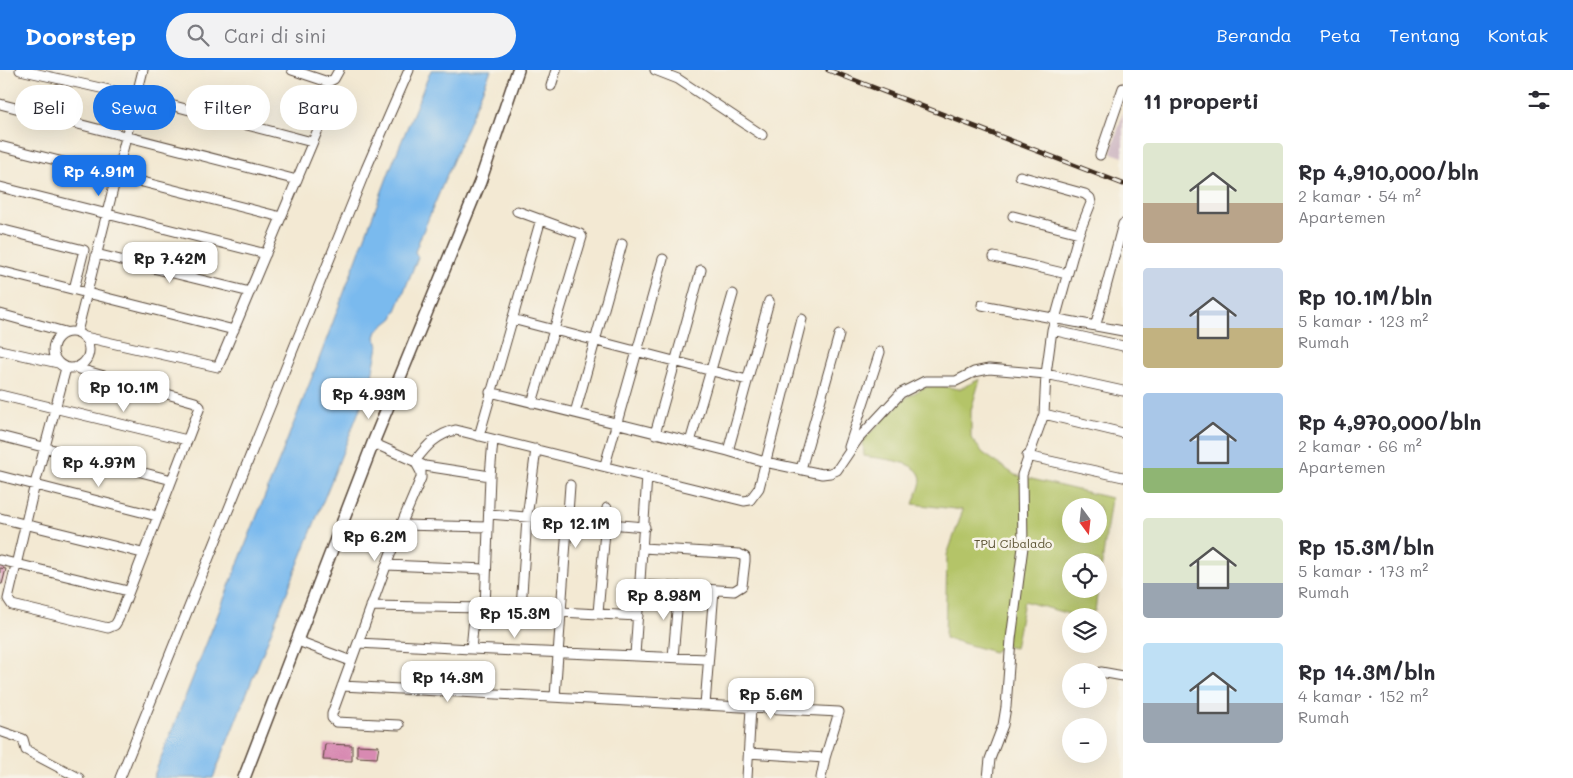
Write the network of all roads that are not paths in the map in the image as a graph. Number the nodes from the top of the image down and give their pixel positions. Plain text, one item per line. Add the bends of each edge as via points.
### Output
1 (20, 70) edge
2 (143, 70) edge
3 (292, 70) edge
4 (338, 70) edge
5 (409, 70) edge
6 (518, 70) edge
7 (556, 70) edge
8 (655, 70) edge
9 (139, 85) edge
10 (93, 86) edge
11 (551, 86) dead end
12 (1123, 88) edge
13 (0, 104) edge
14 (176, 106) edge
15 (127, 130) edge
16 (317, 130) edge
17 (126, 135) junction
18 (762, 135) dead end
19 (312, 142) junction
20 (0, 146) edge
21 (1100, 155) dead end
22 (116, 176) junction
23 (1020, 176) dead end
24 (297, 180) junction
25 (0, 187) edge
26 (517, 211) dead end
27 (107, 215) junction
28 (1012, 216) dead end
29 (281, 217) junction
30 (542, 219) junction
31 (1123, 224) edge
32 (0, 229) edge
33 (1079, 233) junction
34 (622, 244) dead end
35 (96, 254) junction
36 (266, 254) junction
37 (994, 257) dead end
38 (663, 259) dead end
39 (701, 270) dead end
40 (0, 271) edge
41 (1067, 274) junction
42 (74, 289) junction
43 (88, 292) junction
44 (250, 292) junction
45 (733, 294) dead end
46 (769, 302) dead end
47 (982, 305) dead end
48 (0, 314) edge
49 (1055, 318) junction
50 (512, 319) junction
51 (802, 319) dead end
52 (1096, 324) junction
53 (555, 329) junction
54 (234, 330) junction
55 (1052, 330) junction
56 (1123, 330) edge
57 (65, 332) junction
58 (77, 332) junction
59 (839, 334) dead end
60 (85, 337) junction
61 (594, 340) junction
62 (1123, 346) edge
63 (0, 350) edge
64 (636, 352) junction
65 (880, 352) dead end
66 (675, 361) junction
67 (62, 366) junction
68 (76, 368) junction
69 (711, 370) junction
70 (1046, 374) junction
71 (747, 380) junction
72 (1123, 391) edge
73 (490, 392) junction
74 (0, 395) edge
75 (532, 403) junction
76 (55, 408) junction
77 (575, 413) junction
78 (1044, 414) junction
79 (616, 425) junction
80 (1123, 433) edge
81 (655, 434) junction
82 (0, 436) edge
83 (479, 436) junction
84 (187, 440) junction
85 (493, 440) junction
86 (690, 442) junction
87 (374, 443) junction
88 (44, 446) junction
89 (536, 449) junction
90 (728, 451) junction
91 (847, 453) junction
92 (1027, 456) junction
93 (415, 461) junction
94 (764, 462) junction
95 (605, 466) junction
96 (801, 469) junction
97 (0, 476) edge
98 (490, 476) junction
99 (647, 476) junction
100 (1123, 477) edge
101 (172, 480) junction
102 (34, 484) junction
103 (570, 485) dead end
104 (607, 508) dead end
105 (489, 514) junction
106 (157, 516) junction
107 (0, 518) edge
108 (526, 518) junction
109 (566, 521) junction
110 (25, 524) junction
111 (606, 524) junction
112 (401, 525) junction
113 (488, 527) junction
114 (645, 528) junction
115 (643, 548) junction
116 (142, 553) junction
117 (0, 560) edge
118 (15, 564) junction
119 (386, 565) junction
120 (486, 569) junction
121 (641, 585) junction
122 (679, 587) junction
123 (714, 590) junction
124 (128, 591) junction
125 (371, 606) junction
126 (475, 608) junction
127 (485, 608) junction
128 (521, 609) junction
129 (560, 611) junction
130 (598, 613) junction
131 (638, 616) junction
132 (298, 641) junction
133 (358, 644) junction
134 (472, 649) junction
135 (557, 652) junction
136 (635, 655) junction
137 (673, 657) junction
138 (707, 660) junction
139 (351, 661) junction
140 (1107, 673) edge
141 (1123, 676) edge
142 (342, 686) junction
143 (555, 696) junction
144 (704, 705) junction
145 (751, 708) junction
146 (399, 725) dead end
147 (0, 731) edge
148 (749, 753) junction
149 (824, 758) junction
150 (79, 778) edge
151 (120, 778) edge
152 (244, 778) edge
153 (748, 778) edge
154 (821, 778) edge
155 (988, 778) edge

1 - 10 street
2 - 9 street
3 - 4 street via 328,82 334,79
5 - 151 street via 362,178
6 - 87 street via 480,182
7 - 11 street
8 - 18 street via 678,79
12 - 21 street
13 - 17 street
14 - 19 street
15 - 17 street
16 - 19 street
17 - 22 street
17 - 24 street
19 - 24 street
20 - 22 street
22 - 27 street
22 - 29 street
23 - 33 street via 1090,198
24 - 29 street
25 - 27 street
26 - 30 street
27 - 35 street
27 - 36 street
28 - 33 street
29 - 36 street
30 - 50 street
30 - 53 street via 582,237
31 - 52 street
32 - 42 street via 84,250
33 - 41 street
34 - 61 street
35 - 43 street
35 - 44 street
36 - 44 street
37 - 41 street
38 - 64 street
39 - 66 street
40 - 42 street
41 - 49 street
42 - 43 street
43 - 54 street
43 - 58 street
44 - 54 street
45 - 69 street
46 - 71 street
47 - 49 street
48 - 57 street
49 - 52 street
49 - 55 street
50 - 53 street
50 - 73 street
51 - 94 street
52 - 56 street
53 - 61 street
53 - 75 street
54 - 60 street via 218,367
55 - 62 street
55 - 70 street
57 - 58 street
57 - 67 street via 54,342 52,349
58 - 60 street
59 - 96 street
60 - 68 street via 89,355
61 - 64 street
61 - 77 street
63 - 67 street
64 - 66 street
64 - 79 street
65 - 91 street
66 - 69 street
66 - 81 street
67 - 68 street
67 - 76 street
68 - 84 street via 198,403 200,410
69 - 71 street
69 - 86 street
70 - 72 street
70 - 78 street
70 - 91 street via 989,369 974,372 956,382 924,381 901,393
71 - 90 street
73 - 75 street
73 - 83 street
74 - 76 street
75 - 77 street
76 - 84 street
76 - 88 street
77 - 79 street
78 - 80 street
78 - 92 street
79 - 81 street
79 - 95 street
81 - 86 street
82 - 88 street
83 - 85 street
83 - 93 street via 456,430 447,432 432,441
84 - 101 street
85 - 89 street
85 - 98 street
86 - 90 street
87 - 93 street
87 - 132 street
88 - 101 street
88 - 102 street
89 - 95 street
89 - 108 street
90 - 94 street
91 - 96 street via 842,463 830,473
92 - 100 street
92 - 155 street via 1022,475 1023,547 1006,707 990,759
93 - 98 street via 436,468
93 - 112 street via 421,478
94 - 96 street
94 - 99 street via 757,494 744,501
95 - 99 street
97 - 102 street
98 - 105 street
99 - 114 street
101 - 106 street
102 - 106 street
102 - 110 street
103 - 109 street
104 - 111 street
105 - 108 street
105 - 113 street
106 - 116 street
107 - 110 street
108 - 109 street
108 - 128 street
109 - 111 street
109 - 129 street
110 - 116 street
110 - 118 street
111 - 114 street
111 - 130 street
112 - 113 street
112 - 119 street
113 - 120 street
114 - 115 street
115 - 121 street
115 - 123 street via 743,555 745,561 740,588 734,591
116 - 124 street
117 - 118 street
118 - 124 street
118 - 124 street via 8,596 10,603 96,626 108,628 115,625
119 - 120 street
119 - 125 street
120 - 127 street
121 - 122 street
121 - 131 street
122 - 123 street
122 - 137 street
123 - 138 street
125 - 126 street
125 - 133 street
126 - 127 street
126 - 134 street
127 - 128 street
128 - 129 street
129 - 130 street
129 - 135 street
130 - 131 street
131 - 136 street
132 - 139 street
132 - 152 street
133 - 134 street
133 - 139 street
134 - 135 street
135 - 136 street
135 - 143 street
136 - 137 street
137 - 138 street
138 - 144 street
139 - 142 street
140 - 141 street
142 - 143 street
142 - 146 street via 332,714 334,721
143 - 144 street
144 - 145 street
145 - 148 street
145 - 149 street via 839,712
147 - 150 street via 23,739 26,750
148 - 149 street
148 - 153 street
149 - 154 street

